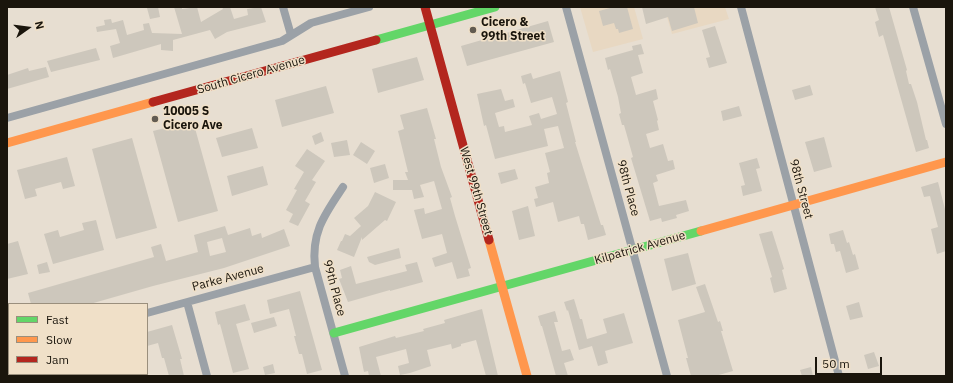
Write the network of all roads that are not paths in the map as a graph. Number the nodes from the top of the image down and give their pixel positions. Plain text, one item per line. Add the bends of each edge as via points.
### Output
1 (283, 7) edge
2 (369, 7) edge
3 (425, 7) edge
4 (494, 7) edge
5 (566, 7) edge
6 (740, 7) edge
7 (914, 7) edge
8 (430, 25) junction
9 (291, 35) junction
10 (7, 118) edge
11 (946, 124) edge
12 (7, 143) edge
13 (946, 162) edge
14 (343, 187) dead end
15 (793, 205) junction
16 (632, 250) junction
17 (315, 267) junction
18 (503, 286) junction
19 (187, 302) junction
20 (148, 313) edge
21 (334, 333) junction
22 (207, 376) edge
23 (345, 376) edge
24 (527, 376) edge
25 (667, 376) edge
26 (839, 376) edge

1 - 9 street
2 - 9 street, South Cicero Avenue via 311,23
3 - 8 street, West 99th Street
4 - 8 street, South Cicero Avenue
5 - 16 street, 98th Place
6 - 15 street, 98th Street
7 - 11 street
8 - 12 street, South Cicero Avenue
8 - 18 street, West 99th Street
9 - 10 street, South Cicero Avenue via 282,41
13 - 15 street, Kilpatrick Avenue
14 - 17 street, 99th Place via 323,218 315,239
15 - 16 street, Kilpatrick Avenue
15 - 26 street, 98th Street
16 - 18 street, Kilpatrick Avenue
16 - 25 street, 98th Place
17 - 19 street, Parke Avenue
17 - 21 street, 99th Place
18 - 21 street, Kilpatrick Avenue
18 - 24 street, West 99th Street
19 - 20 street, Parke Avenue
19 - 22 street
21 - 23 street, 99th Place

